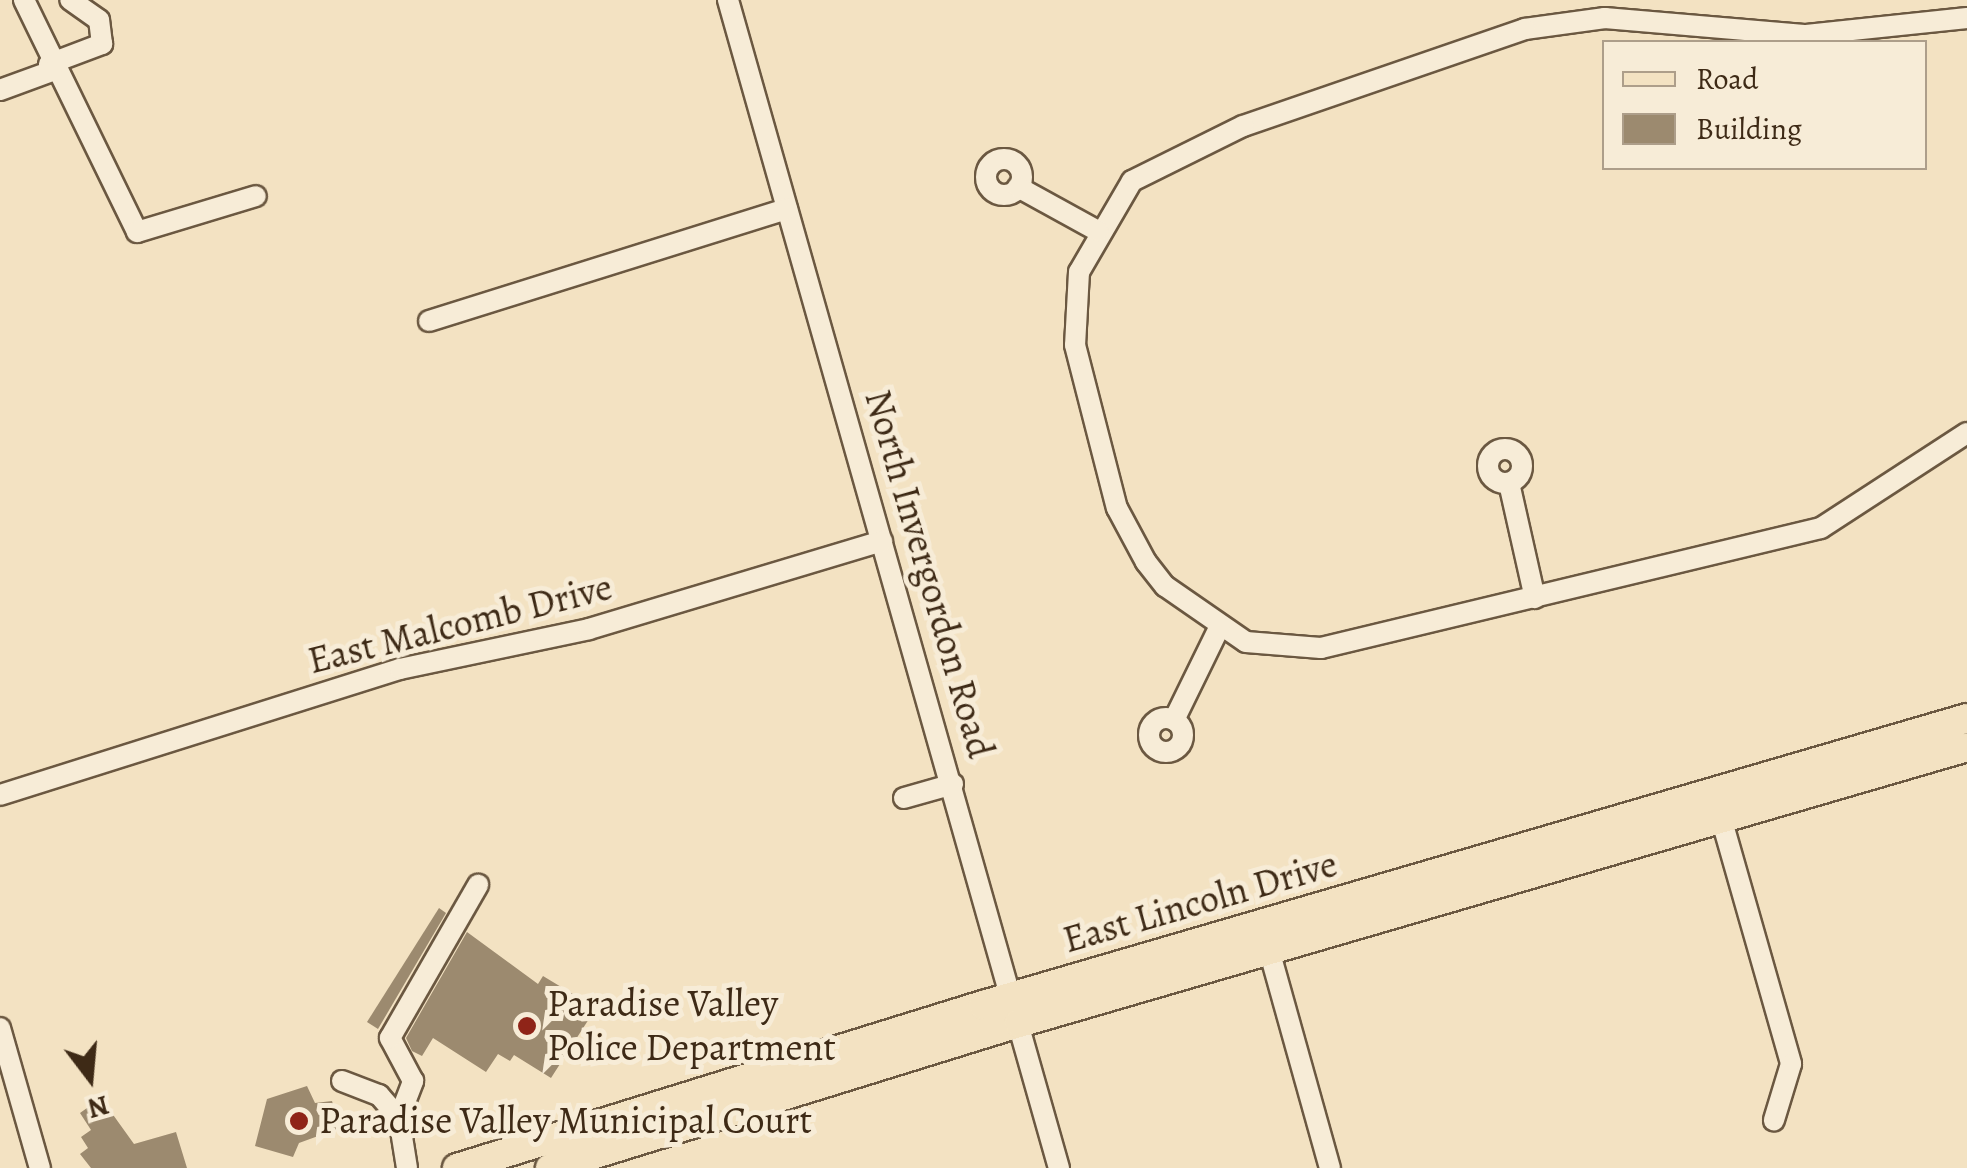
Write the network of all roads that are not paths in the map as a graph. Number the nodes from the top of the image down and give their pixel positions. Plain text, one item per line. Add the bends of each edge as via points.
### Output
1 (24, 0) edge
2 (70, 0) edge
3 (728, 0) edge
4 (1967, 18) edge
5 (1714, 34) edge
6 (51, 67) junction
7 (0, 90) edge
8 (1018, 187) dead end
9 (256, 196) dead end
10 (787, 208) junction
11 (1098, 231) junction
12 (429, 321) dead end
13 (1967, 434) edge
14 (1509, 484) dead end
15 (882, 541) junction
16 (1535, 598) junction
17 (1220, 626) junction
18 (1967, 718) edge
19 (1174, 720) dead end
20 (1967, 747) edge
21 (953, 784) junction
22 (1714, 791) junction
23 (0, 795) edge
24 (904, 798) dead end
25 (1721, 818) junction
26 (478, 885) dead end
27 (1266, 937) junction
28 (1016, 1009) junction
29 (0, 1028) edge
30 (342, 1080) dead end
31 (742, 1093) junction
32 (399, 1118) junction
33 (1774, 1120) dead end
34 (40, 1168) edge
35 (407, 1168) edge
36 (458, 1168) edge
37 (550, 1168) edge
38 (1060, 1168) edge
39 (1330, 1168) edge

1 - 6 street
2 - 6 street via 99,20 102,44
3 - 10 street, North Invergordon Road
4 - 5 street via 1804,34
5 - 11 street via 1605,18 1525,29 1183,149 1132,181
6 - 7 street
6 - 9 street via 138,232
8 - 11 street
10 - 12 street
10 - 15 street, North Invergordon Road
11 - 17 street via 1079,272 1075,346 1118,508 1165,586
13 - 16 street via 1821,528
14 - 16 street
15 - 21 street, North Invergordon Road
15 - 23 street, East Malcomb Drive via 589,629 400,668
16 - 17 street via 1321,648 1246,642
17 - 19 street
18 - 22 main road, East Lincoln Drive
20 - 25 main road, East Lincoln Drive
21 - 24 street
21 - 28 street, North Invergordon Road
22 - 25 street
22 - 27 main road, East Lincoln Drive
25 - 27 main road, East Lincoln Drive
25 - 33 street via 1791,1064
26 - 32 street via 390,1038 413,1081
27 - 28 main road, East Lincoln Drive
27 - 39 street
28 - 31 main road, East Lincoln Drive
28 - 38 street, North Invergordon Road
29 - 34 street
30 - 32 street via 379,1095
31 - 36 main road, East Lincoln Drive
31 - 37 main road, East Lincoln Drive
32 - 35 street

